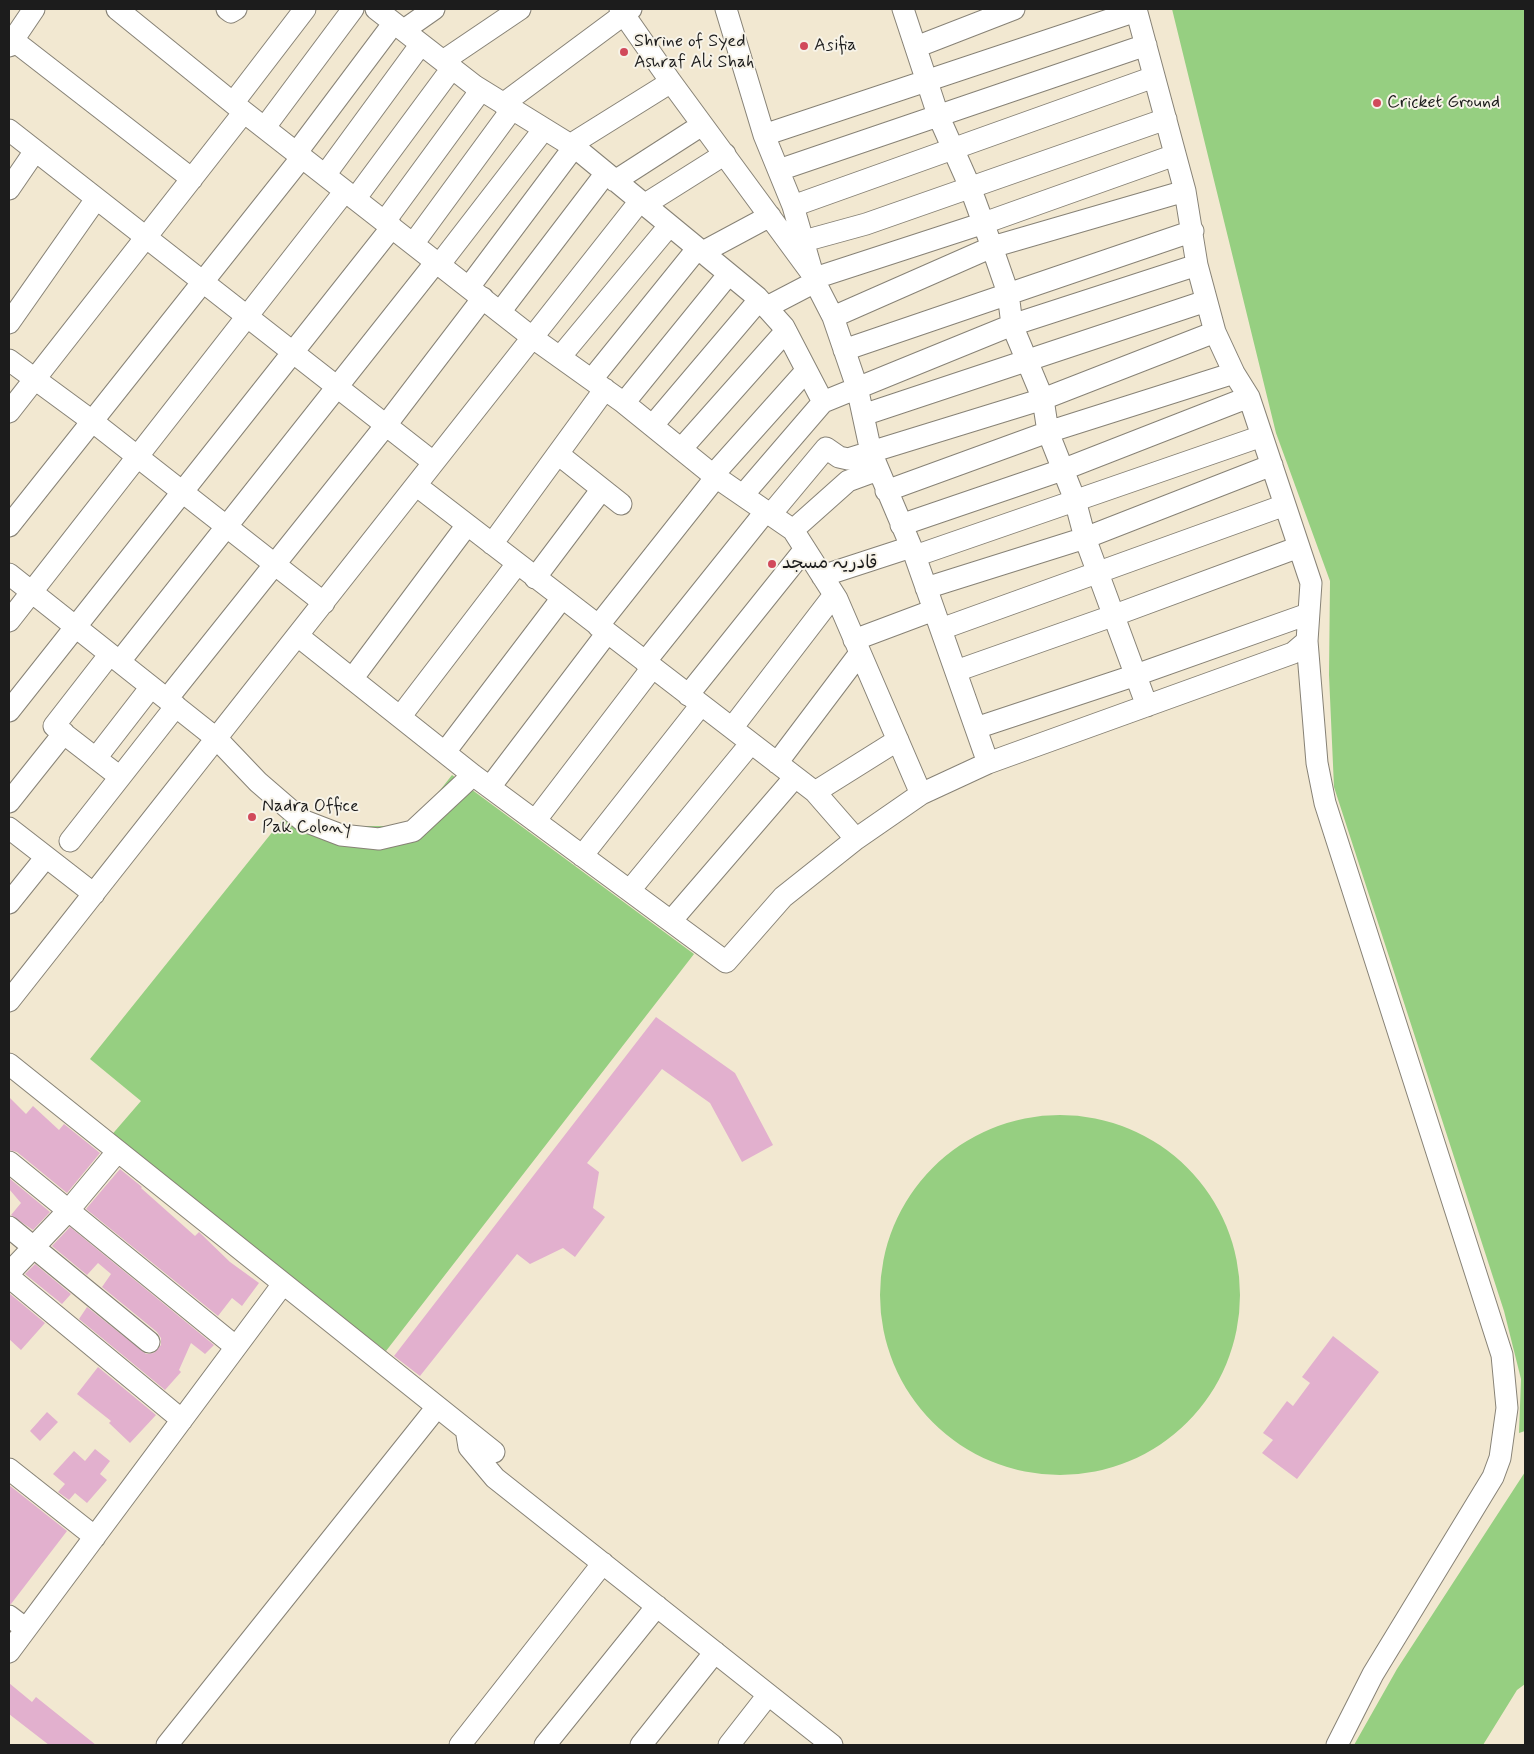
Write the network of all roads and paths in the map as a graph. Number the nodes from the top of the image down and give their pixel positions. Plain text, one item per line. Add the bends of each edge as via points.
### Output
1 (34, 9) edge
2 (117, 9) edge
3 (227, 9) edge
4 (236, 9) edge
5 (305, 9) edge
6 (353, 9) edge
7 (376, 9) edge
8 (434, 9) edge
9 (520, 9) edge
10 (904, 9) edge
11 (1014, 9) edge
12 (625, 10) edge
13 (730, 10) edge
14 (1136, 10) edge
15 (399, 27) junction
16 (10, 41) edge
17 (421, 44) junction
18 (1146, 45) junction
19 (916, 47) junction
20 (448, 65) junction
21 (1154, 77) junction
22 (928, 81) junction
23 (671, 82) junction
24 (481, 90) junction
25 (507, 106) junction
26 (239, 107) junction
27 (938, 115) junction
28 (1166, 119) junction
29 (702, 125) junction
30 (264, 128) junction
31 (544, 129) junction
32 (9, 130) edge
33 (764, 135) junction
34 (572, 146) junction
35 (953, 149) junction
36 (35, 151) junction
37 (299, 154) junction
38 (724, 154) junction
39 (1176, 155) junction
40 (779, 170) junction
41 (325, 175) junction
42 (610, 177) junction
43 (192, 178) junction
44 (970, 186) junction
45 (9, 189) edge
46 (1185, 191) junction
47 (350, 195) junction
48 (96, 199) junction
49 (642, 203) junction
50 (792, 206) junction
51 (770, 216) junction
52 (984, 223) junction
53 (388, 224) junction
54 (669, 226) junction
55 (1193, 230) junction
56 (145, 238) junction
57 (804, 241) junction
58 (413, 244) junction
59 (992, 247) junction
60 (699, 251) junction
61 (438, 264) junction
62 (1197, 265) junction
63 (728, 275) junction
64 (815, 280) junction
65 (202, 283) junction
66 (476, 292) junction
67 (1008, 293) junction
68 (1206, 301) junction
69 (763, 304) junction
70 (500, 312) junction
71 (246, 316) junction
72 (833, 317) junction
73 (9, 323) edge
74 (1012, 325) junction
75 (786, 331) junction
76 (1214, 332) junction
77 (533, 338) junction
78 (844, 350) junction
79 (293, 352) junction
80 (560, 357) junction
81 (9, 360) edge
82 (1027, 360) junction
83 (806, 371) junction
84 (1234, 373) junction
85 (35, 379) junction
86 (599, 384) junction
87 (856, 386) junction
88 (337, 387) junction
89 (1249, 397) junction
90 (1043, 398) junction
91 (823, 402) junction
92 (624, 403) junction
93 (9, 412) edge
94 (863, 415) junction
95 (92, 421) junction
96 (386, 425) junction
97 (653, 425) junction
98 (1048, 432) junction
99 (1262, 436) junction
100 (682, 448) junction
101 (558, 454) junction
102 (137, 457) junction
103 (875, 461) junction
104 (433, 462) junction
105 (1272, 465) junction
106 (1062, 470) junction
107 (714, 476) junction
108 (417, 486) junction
109 (602, 489) junction
110 (182, 491) junction
111 (886, 491) junction
112 (743, 496) junction
113 (1075, 500) junction
114 (621, 504) dead end
115 (1285, 505) junction
116 (768, 512) junction
117 (467, 525) junction
118 (901, 525) junction
119 (9, 526) edge
120 (227, 526) junction
121 (793, 530) junction
122 (1085, 538) junction
123 (492, 544) junction
124 (1299, 547) junction
125 (805, 549) junction
126 (913, 552) junction
127 (275, 564) junction
128 (517, 564) junction
129 (1099, 572) junction
130 (9, 574) edge
131 (822, 576) junction
132 (535, 578) junction
133 (926, 588) junction
134 (32, 592) junction
135 (834, 595) junction
136 (562, 598) junction
137 (324, 603) junction
138 (1308, 614) junction
139 (1115, 615) junction
140 (938, 620) junction
141 (9, 621) edge
142 (75, 626) junction
143 (603, 629) junction
144 (298, 636) junction
145 (1306, 641) junction
146 (857, 647) junction
147 (115, 658) junction
148 (649, 665) junction
149 (956, 671) junction
150 (1136, 675) junction
151 (352, 679) junction
152 (165, 697) junction
153 (694, 700) junction
154 (1147, 706) junction
155 (9, 711) edge
156 (400, 717) junction
157 (732, 728) junction
158 (976, 728) junction
159 (64, 733) junction
160 (218, 739) junction
161 (898, 740) junction
162 (751, 743) junction
163 (445, 752) junction
164 (96, 758) junction
165 (777, 763) junction
166 (988, 763) junction
167 (120, 777) junction
168 (795, 777) junction
169 (482, 781) junction
170 (815, 792) junction
171 (921, 794) junction
172 (9, 802) edge
173 (535, 821) junction
174 (9, 828) edge
175 (856, 839) junction
176 (70, 841) dead end
177 (582, 856) junction
178 (46, 857) junction
179 (630, 890) junction
180 (94, 894) junction
181 (9, 903) edge
182 (671, 921) junction
183 (9, 1001) edge
184 (9, 1064) edge
185 (118, 1151) junction
186 (9, 1162) edge
187 (68, 1211) junction
188 (9, 1227) edge
189 (33, 1248) junction
190 (9, 1273) edge
191 (9, 1277) edge
192 (283, 1284) junction
193 (149, 1342) dead end
194 (236, 1347) junction
195 (437, 1407) junction
196 (182, 1420) junction
197 (466, 1430) junction
198 (494, 1452) dead end
199 (9, 1469) edge
200 (95, 1537) junction
201 (603, 1563) junction
202 (657, 1606) junction
203 (9, 1616) edge
204 (26, 1629) junction
205 (9, 1652) edge
206 (715, 1652) junction
207 (768, 1695) junction
208 (472, 1741) edge
209 (827, 1744) edge
210 (167, 1745) edge
211 (545, 1745) edge
212 (641, 1745) edge
213 (729, 1745) edge
214 (1337, 1745) edge

1 - 16 street
2 - 26 street
3 - 4 street via 232,12
5 - 26 street
6 - 30 street
7 - 15 street
8 - 15 street
9 - 20 street
10 - 19 street
11 - 19 street
12 - 23 street
12 - 25 street
13 - 33 street
14 - 18 street
14 - 22 street
15 - 17 street
15 - 37 street
16 - 43 street
17 - 20 street
17 - 41 street
18 - 21 street
18 - 27 street
19 - 22 street
20 - 24 street
20 - 47 street
21 - 28 street
21 - 35 street
22 - 27 street
22 - 33 street
23 - 29 street
23 - 34 street
24 - 25 street
24 - 53 street
25 - 31 street
25 - 58 street
26 - 30 street
26 - 43 street
27 - 35 street
27 - 40 street
28 - 39 street
28 - 44 street
29 - 38 street
29 - 42 street
30 - 37 street
31 - 34 street
31 - 61 street
32 - 36 street
33 - 40 street
34 - 42 street
34 - 66 street
35 - 44 street
35 - 50 street
36 - 45 street
36 - 48 street
37 - 41 street
37 - 65 street
38 - 49 street
38 - 51 street
39 - 46 street
39 - 52 street
40 - 50 street
41 - 47 street
42 - 49 street
42 - 70 street
43 - 56 street
44 - 52 street
44 - 57 street via 866,224
46 - 55 street
46 - 59 street
47 - 53 street
47 - 71 street
48 - 56 street
48 - 73 street
49 - 54 street
49 - 77 street
50 - 57 street
51 - 60 street
51 - 64 street
52 - 59 street
52 - 64 street
53 - 58 street
53 - 79 street
54 - 60 street
54 - 80 street
55 - 62 street
55 - 67 street
56 - 65 street
56 - 85 street
57 - 64 street
58 - 61 street
59 - 67 street
59 - 72 street
60 - 63 street
60 - 86 street
61 - 66 street
61 - 88 street
62 - 68 street
62 - 74 street
63 - 69 street
63 - 92 street
64 - 69 street
64 - 72 street
65 - 71 street
65 - 95 street
66 - 70 street
66 - 96 street
67 - 74 street
67 - 78 street
68 - 76 street
68 - 82 street
69 - 75 street
69 - 97 street
70 - 77 street
71 - 79 street
71 - 102 street
72 - 78 street
74 - 82 street
74 - 87 street
75 - 83 street
75 - 100 street
76 - 84 street
76 - 90 street
77 - 80 street
77 - 104 street
78 - 87 street
79 - 88 street
79 - 110 street
80 - 86 street
81 - 85 street
82 - 90 street
82 - 94 street
83 - 91 street
83 - 107 street
84 - 89 street
84 - 98 street
85 - 93 street
85 - 95 street
86 - 92 street
86 - 101 street
87 - 91 street
87 - 94 street
88 - 96 street
88 - 120 street
89 - 99 street
89 - 106 street
90 - 98 street
90 - 103 street
91 - 112 street
92 - 97 street
94 - 103 street
95 - 102 street
95 - 119 street
96 - 104 street
96 - 127 street
97 - 100 street
98 - 106 street
98 - 111 street
99 - 105 street
99 - 113 street
100 - 107 street
101 - 109 street
101 - 123 street
102 - 110 street
102 - 134 street
103 - 111 street
103 - 116 street via 839,457 826,448
103 - 121 street
104 - 108 street
105 - 115 street
105 - 122 street
106 - 113 street
106 - 118 street
107 - 112 street
107 - 143 street
108 - 117 street
108 - 137 street
109 - 114 street
109 - 132 street
110 - 120 street
110 - 142 street
111 - 118 street
112 - 116 street
113 - 122 street
113 - 126 street
115 - 124 street
115 - 129 street
116 - 121 street
116 - 148 street
117 - 123 street
117 - 151 street
118 - 126 street
120 - 127 street
120 - 147 street
121 - 125 street
122 - 129 street
122 - 133 street
123 - 128 street
124 - 138 street via 1311,583
124 - 139 street
125 - 131 street
125 - 153 street
126 - 131 street
126 - 133 street
127 - 137 street
127 - 152 street
128 - 132 street
128 - 156 street
129 - 139 street
129 - 140 street
130 - 134 street
131 - 135 street
132 - 136 street
133 - 140 street
134 - 141 street
134 - 142 street
135 - 146 street
135 - 157 street
136 - 143 street
136 - 163 street
137 - 144 street
138 - 145 street
138 - 150 street
139 - 149 street
139 - 150 street
140 - 146 street
140 - 149 street
142 - 147 street
142 - 155 street
143 - 148 street
143 - 169 street
144 - 151 street
144 - 160 street
145 - 154 street via 1293,654
145 - 214 street via 1317,763 1324,803 1502,1355 1508,1408 1502,1449 1493,1477 1373,1674
146 - 161 street
146 - 165 street
147 - 152 street
147 - 159 street via 54,726
148 - 153 street
148 - 173 street
149 - 158 street
150 - 154 street
150 - 158 street
151 - 156 street
152 - 160 street
152 - 164 street
152 - 167 street
153 - 157 street
153 - 177 street
154 - 166 street
156 - 163 street
157 - 162 street
158 - 166 street
159 - 164 street
159 - 172 street
160 - 169 street via 258,782 302,820 342,835 379,839 413,831
160 - 180 street
161 - 170 street
161 - 171 street
162 - 165 street
162 - 179 street
163 - 169 street
164 - 167 street
165 - 168 street
166 - 171 street
167 - 176 street
168 - 170 street
168 - 182 street
169 - 173 street
170 - 175 street
171 - 175 street
173 - 177 street
174 - 178 street
175 - 182 street via 783,897 726,962
177 - 179 street
178 - 180 street
178 - 181 street
179 - 182 street
180 - 183 street
184 - 185 street
185 - 187 street
185 - 192 street
186 - 187 street
187 - 189 street
187 - 194 street
188 - 189 street
189 - 190 street
189 - 193 street
191 - 196 street
192 - 194 street
192 - 195 street
194 - 196 street
195 - 197 street
195 - 210 street
196 - 200 street
197 - 198 street
197 - 201 street via 470,1447 495,1478
199 - 200 street
200 - 204 street
201 - 202 street
201 - 208 street
202 - 206 street
202 - 211 street
203 - 204 street
204 - 205 street
206 - 207 street
206 - 212 street
207 - 209 street
207 - 213 street

